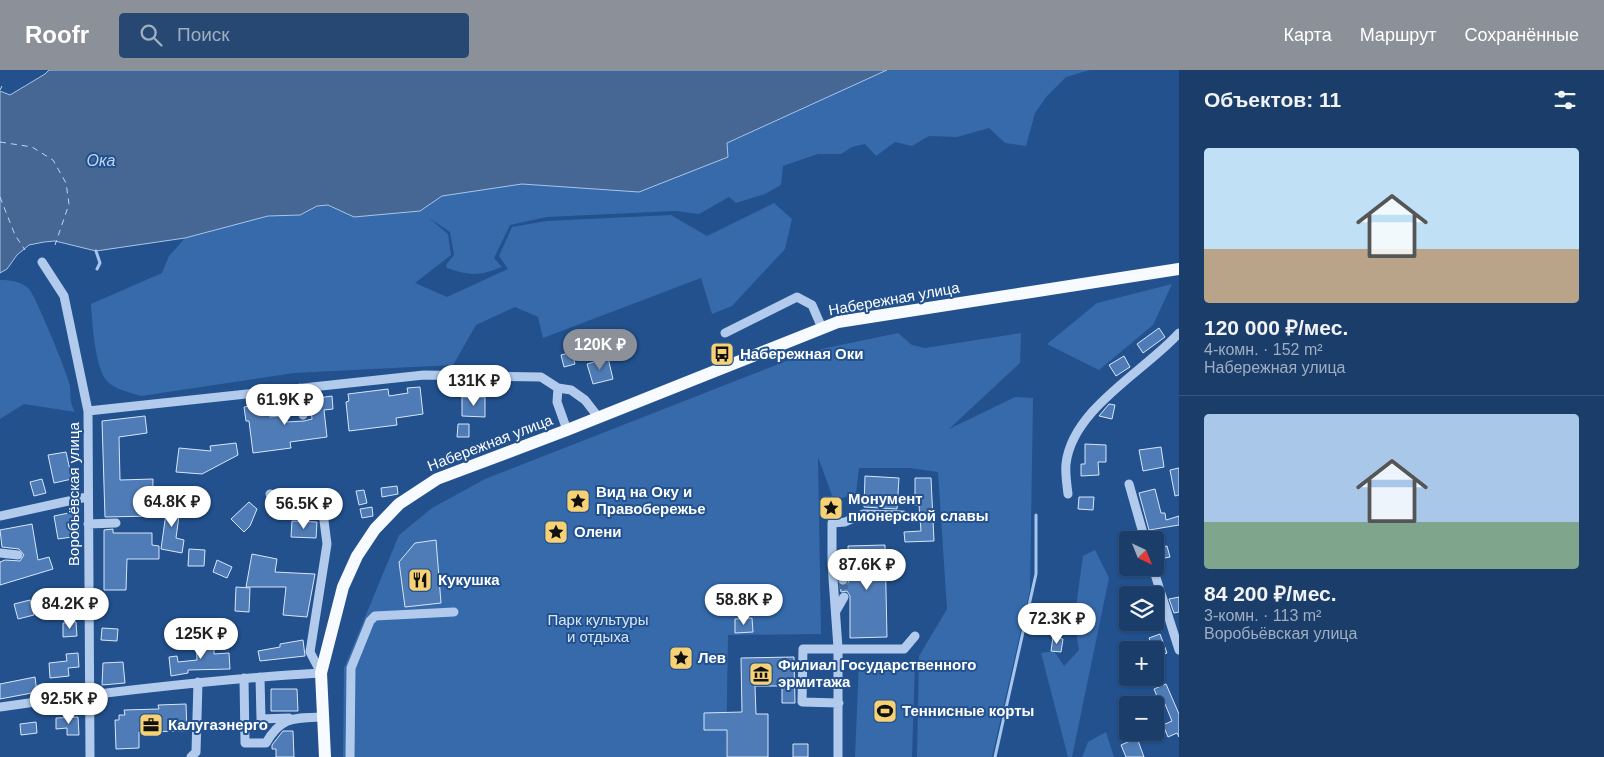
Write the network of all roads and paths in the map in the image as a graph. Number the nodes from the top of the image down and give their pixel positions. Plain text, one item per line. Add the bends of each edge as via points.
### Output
1 (42, 262) dead end
2 (1179, 269) edge
3 (822, 328) junction
4 (724, 333) dead end
5 (1179, 333) edge
6 (300, 388) junction
7 (558, 388) junction
8 (88, 410) junction
9 (303, 415) dead end
10 (599, 418) junction
11 (567, 430) junction
12 (1129, 484) dead end
13 (270, 494) dead end
14 (1068, 494) dead end
15 (87, 497) junction
16 (903, 515) dead end
17 (0, 516) edge
18 (116, 523) dead end
19 (88, 524) junction
20 (1143, 531) edge
21 (0, 553) edge
22 (18, 555) dead end
23 (832, 564) junction
24 (1156, 576) edge
25 (843, 580) tunnel mouth
26 (844, 598) tunnel mouth
27 (836, 611) junction
28 (454, 612) dead end
29 (915, 636) dead end
30 (1178, 645) edge
31 (838, 648) junction
32 (321, 673) junction
33 (260, 677) junction
34 (244, 678) junction
35 (198, 682) junction
36 (90, 695) junction
37 (839, 703) junction
38 (0, 707) edge
39 (323, 716) junction
40 (290, 718) junction
41 (90, 757) edge
42 (191, 757) edge
43 (325, 757) edge
44 (350, 757) edge
45 (838, 757) edge

1 - 8 street, Воробьёвская улица via 64,296
2 - 3 main road, Набережная улица via 838,322
3 - 4 street via 812,305 797,297
3 - 10 main road, Набережная улица
5 - 14 street via 1107,396 1076,434 1066,463
6 - 7 street via 424,376 541,377
6 - 8 street
6 - 9 street
7 - 10 street via 571,390 586,400
7 - 11 street via 557,402
8 - 15 street, Воробьёвская улица
10 - 11 main road, Набережная улица
11 - 32 main road, Набережная улица via 437,479 399,504 375,529 350,571
12 - 20 street
13 - 32 street via 322,505 327,544 310,652
15 - 17 street
15 - 19 street, Воробьёвская улица
16 - 23 street via 864,514 845,522 832,523
18 - 19 street
19 - 36 street, Воробьёвская улица
21 - 22 street
23 - 25 street
23 - 27 street
24 - 30 street
26 - 27 street
27 - 31 street
28 - 44 street via 375,616 370,621 351,668
29 - 31 street via 904,648
31 - 37 street
31 - 37 street via 803,648 802,702
32 - 33 street
32 - 39 main road, Набережная улица
33 - 34 street
33 - 40 street via 261,719
34 - 35 street
34 - 40 street via 245,743 266,743 274,729
35 - 36 street
35 - 42 street via 196,752
36 - 38 street
36 - 41 street, Воробьёвская улица
37 - 45 street
39 - 40 street
39 - 43 main road, Набережная улица

